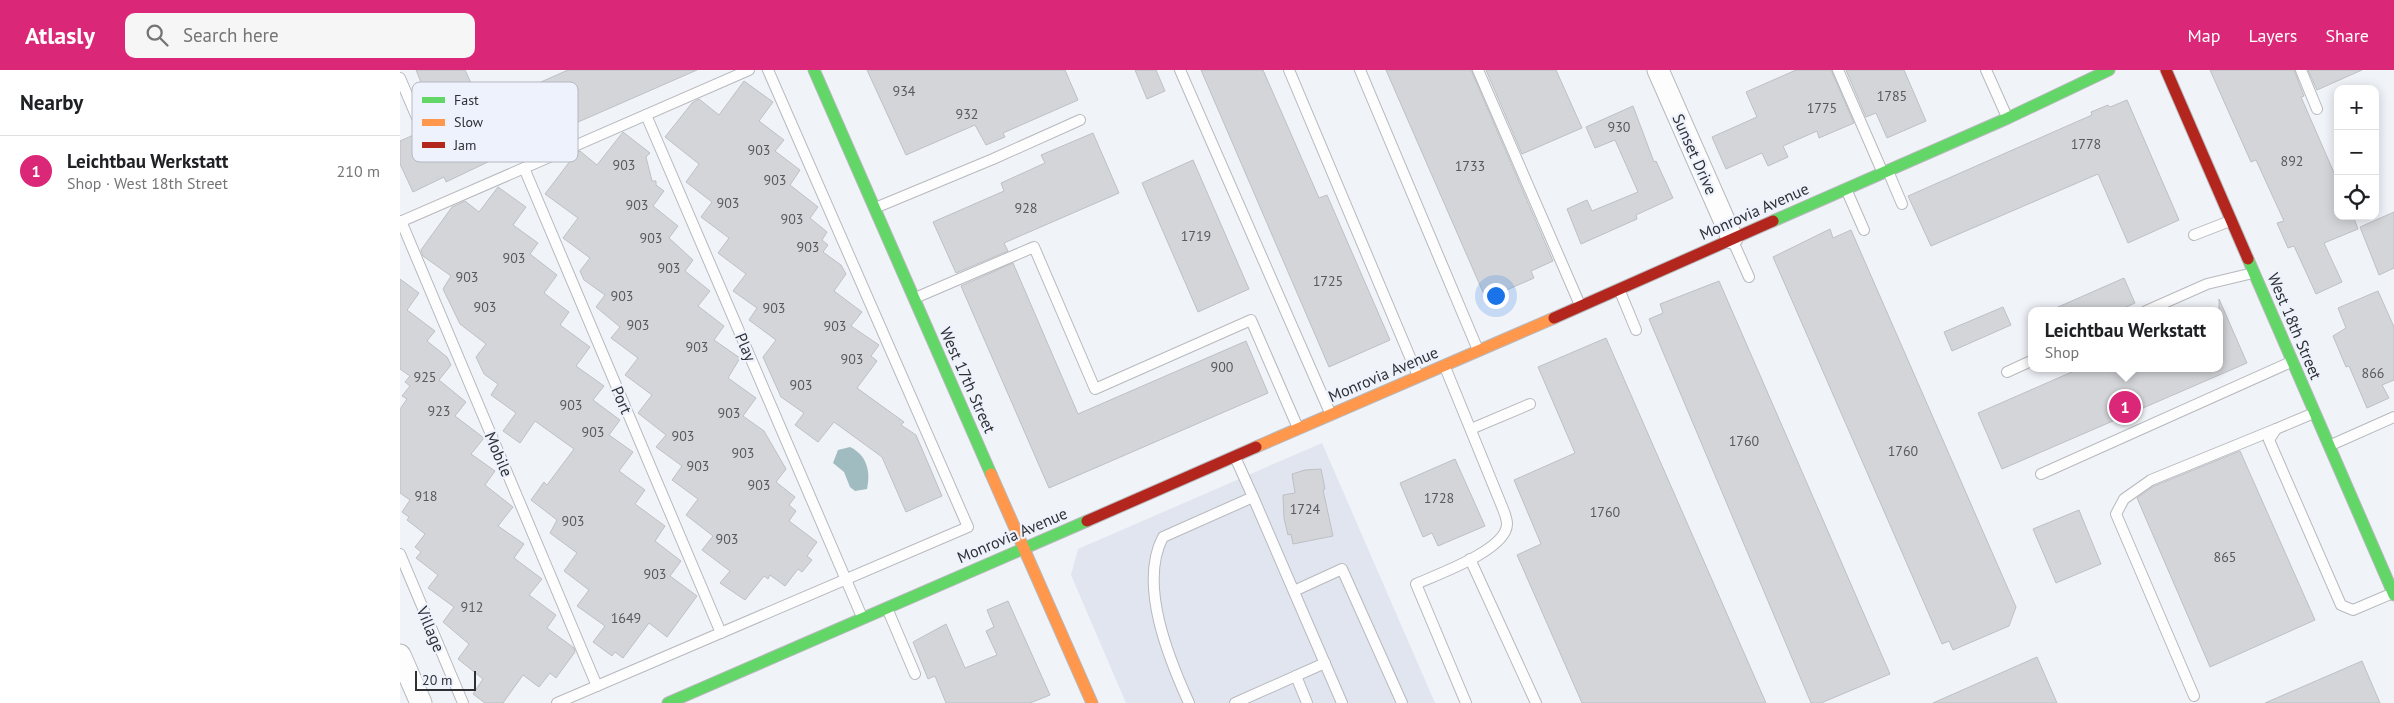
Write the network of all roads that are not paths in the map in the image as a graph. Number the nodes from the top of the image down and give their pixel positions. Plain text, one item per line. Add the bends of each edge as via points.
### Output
1 (749, 70) edge
2 (768, 70) edge
3 (814, 70) edge
4 (1180, 70) edge
5 (1289, 70) edge
6 (1360, 70) edge
7 (1478, 70) edge
8 (1658, 70) edge
9 (1838, 70) edge
10 (1986, 70) edge
11 (2109, 70) edge
12 (2166, 70) edge
13 (2301, 70) edge
14 (400, 78) edge
15 (412, 106) edge
16 (2318, 109) dead end
17 (646, 115) junction
18 (2008, 118) junction
19 (1080, 120) dead end
20 (578, 145) edge
21 (538, 162) edge
22 (524, 168) junction
23 (1885, 171) junction
24 (1846, 188) junction
25 (1902, 204) dead end
26 (874, 208) junction
27 (2231, 221) junction
28 (400, 222) edge
29 (1864, 230) dead end
30 (2194, 235) dead end
31 (1732, 238) junction
32 (2254, 272) junction
33 (1749, 277) dead end
34 (1618, 288) junction
35 (914, 298) junction
36 (1580, 305) junction
37 (2155, 307) edge
38 (1636, 330) dead end
39 (1478, 351) junction
40 (2028, 362) edge
41 (2292, 362) junction
42 (1445, 366) junction
43 (2008, 372) dead end
44 (1418, 377) junction
45 (1530, 404) dead end
46 (2315, 413) junction
47 (1331, 415) junction
48 (2394, 417) edge
49 (1298, 429) junction
50 (1471, 429) junction
51 (2276, 429) junction
52 (2329, 446) junction
53 (1235, 456) junction
54 (2041, 474) dead end
55 (1253, 497) junction
56 (1024, 547) junction
57 (400, 554) edge
58 (1470, 559) junction
59 (2394, 559) edge
60 (2381, 565) junction
61 (845, 580) junction
62 (1294, 591) junction
63 (2394, 594) edge
64 (887, 607) junction
65 (862, 618) junction
66 (721, 633) junction
67 (400, 654) edge
68 (1325, 663) junction
69 (915, 674) dead end
70 (1296, 676) junction
71 (597, 686) junction
72 (2194, 696) dead end
73 (421, 703) edge
74 (463, 703) edge
75 (557, 703) edge
76 (668, 703) edge
77 (1092, 703) edge
78 (1189, 703) edge
79 (1235, 703) edge
80 (1307, 703) edge
81 (1342, 703) edge
82 (1402, 703) edge
83 (1466, 703) edge
84 (1536, 703) edge

1 - 17 lane
2 - 61 lane via 968,527
3 - 26 street, West 17th Street
4 - 47 lane
5 - 44 lane
6 - 39 lane
7 - 36 lane
8 - 31 street, Sunset Drive
9 - 23 lane
10 - 18 lane
11 - 18 street, Monrovia Avenue
12 - 27 street, West 18th Street
13 - 16 lane
14 - 15 lane
17 - 20 lane
17 - 61 lane, Play
18 - 23 street, Monrovia Avenue
19 - 26 lane
21 - 22 lane
22 - 28 lane
22 - 66 lane, Port
23 - 24 street, Monrovia Avenue
23 - 25 lane
24 - 29 lane
24 - 31 street, Monrovia Avenue
26 - 35 street, West 17th Street
27 - 30 lane
27 - 32 street, West 18th Street
28 - 71 lane, Mobile
31 - 33 lane
31 - 34 street, Monrovia Avenue
32 - 37 lane via 2207,284
32 - 41 street, West 18th Street
34 - 36 street, Monrovia Avenue
34 - 38 lane
35 - 49 lane via 1034,246 1095,389 1250,320
35 - 56 street, West 17th Street
36 - 39 street, Monrovia Avenue
39 - 42 street, Monrovia Avenue
40 - 43 lane
41 - 46 street, West 18th Street
41 - 54 lane
42 - 44 street, Monrovia Avenue
42 - 50 lane
44 - 47 street, Monrovia Avenue
45 - 50 lane
46 - 51 lane
46 - 52 street, West 18th Street
47 - 49 street, Monrovia Avenue
48 - 52 lane
49 - 53 street, Monrovia Avenue
50 - 58 lane via 1508,525 1494,546
51 - 63 lane via 2269,440 2341,605 2353,610
51 - 72 lane via 2151,480 2124,498 2116,514
52 - 60 street, West 18th Street
53 - 55 lane
53 - 56 street, Monrovia Avenue
55 - 62 lane
55 - 78 lane via 1163,537 1159,545 1156,612 1173,668
56 - 64 street, Monrovia Avenue
56 - 77 street, West 17th Street
57 - 74 lane, Village
58 - 83 lane via 1416,584
58 - 84 lane
59 - 60 lane
60 - 63 street, West 18th Street
61 - 65 lane, Play
61 - 66 lane
62 - 68 lane
62 - 82 lane via 1342,569
64 - 65 street, Monrovia Avenue
64 - 69 lane
65 - 76 street, Monrovia Avenue
66 - 71 lane
67 - 73 street
68 - 70 lane
68 - 81 lane
70 - 79 lane
70 - 80 lane
71 - 75 lane

